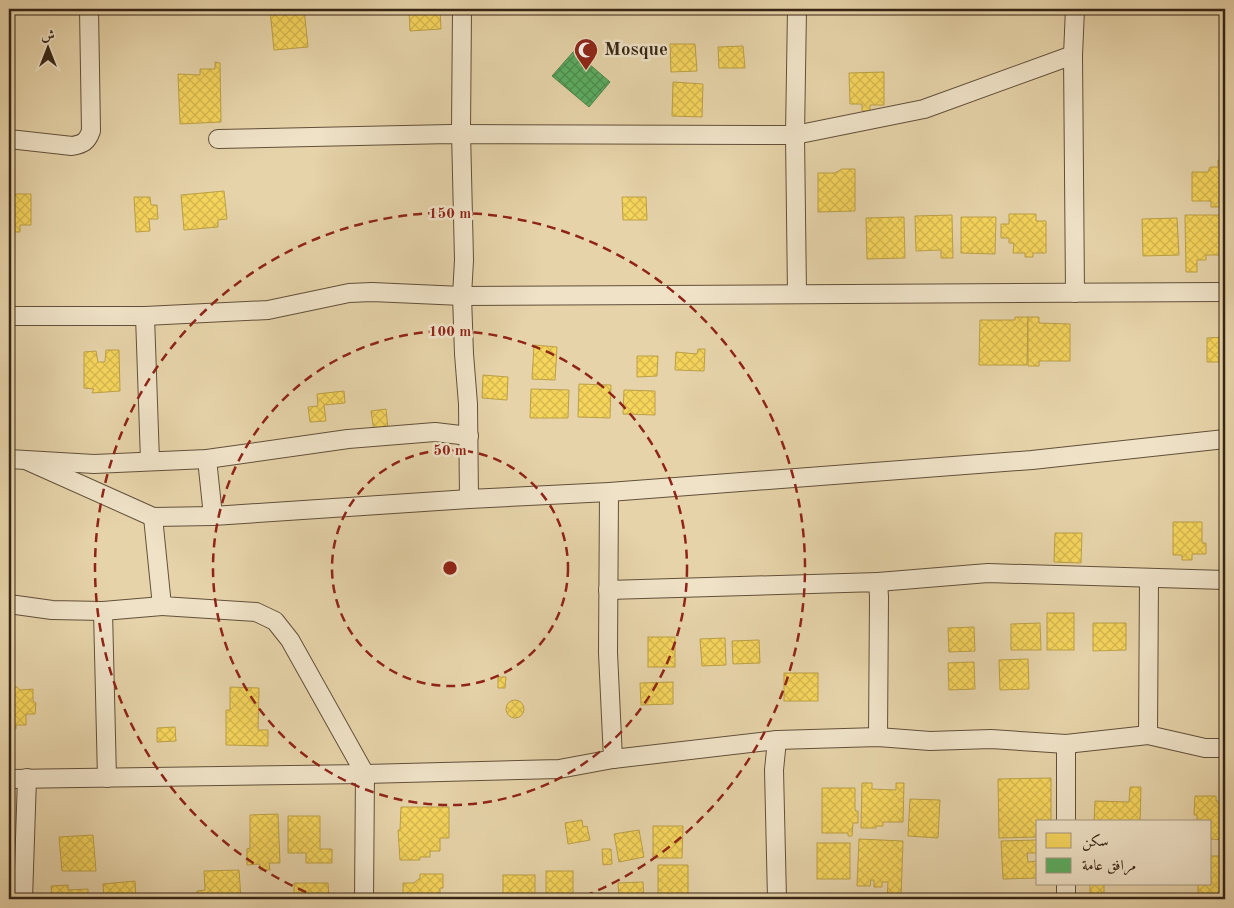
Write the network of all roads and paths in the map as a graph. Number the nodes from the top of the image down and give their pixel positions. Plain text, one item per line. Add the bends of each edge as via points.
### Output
1 (89, 9) edge
2 (462, 9) edge
3 (797, 9) edge
4 (1075, 9) edge
5 (1073, 55) junction
6 (461, 135) junction
7 (795, 135) junction
8 (9, 139) edge
9 (218, 139) dead end
10 (1225, 292) edge
11 (1075, 293) junction
12 (797, 294) junction
13 (462, 296) junction
14 (9, 316) edge
15 (145, 316) junction
16 (469, 436) junction
17 (1225, 439) edge
18 (9, 459) edge
19 (207, 459) junction
20 (28, 461) junction
21 (150, 461) junction
22 (609, 492) junction
23 (469, 499) junction
24 (213, 516) junction
25 (154, 517) junction
26 (1150, 578) junction
27 (1225, 580) edge
28 (878, 582) junction
29 (608, 590) junction
30 (9, 604) edge
31 (162, 606) junction
32 (103, 611) junction
33 (1148, 735) junction
34 (878, 738) junction
35 (777, 740) junction
36 (1066, 744) junction
37 (1225, 748) edge
38 (613, 760) junction
39 (365, 774) junction
40 (27, 778) junction
41 (107, 778) junction
42 (9, 779) edge
43 (1066, 820) edge
44 (1066, 886) edge
45 (22, 899) edge
46 (364, 899) edge
47 (777, 899) edge
48 (1066, 899) edge

1 - 8 street via 89,138 72,146
2 - 6 street
3 - 7 street
4 - 5 street
5 - 7 street via 924,110
5 - 11 street
6 - 7 street
6 - 9 street
6 - 13 street
7 - 12 street
10 - 11 street
11 - 12 street
12 - 13 street
13 - 15 street via 357,292 268,310
13 - 16 street
14 - 15 street
15 - 21 street
16 - 19 street via 434,432 348,439
16 - 23 street
17 - 22 street via 1032,460
18 - 20 street
19 - 21 street
19 - 24 street
20 - 21 street via 94,464
20 - 25 street
22 - 23 street
22 - 29 street
23 - 24 street
24 - 25 street
25 - 31 street
26 - 27 street
26 - 28 street via 988,573
26 - 33 street
28 - 29 street
28 - 34 street
29 - 38 street
30 - 32 street via 52,610
31 - 32 street
31 - 39 street via 256,612 275,621 290,640
32 - 41 street
33 - 36 street
33 - 37 street via 1205,748
34 - 35 street
34 - 36 street via 930,741 990,739
35 - 38 street
35 - 47 street via 774,770
36 - 43 street
38 - 39 street via 559,769
39 - 41 street
39 - 46 street
40 - 41 street
40 - 42 street
40 - 45 street
44 - 48 street

